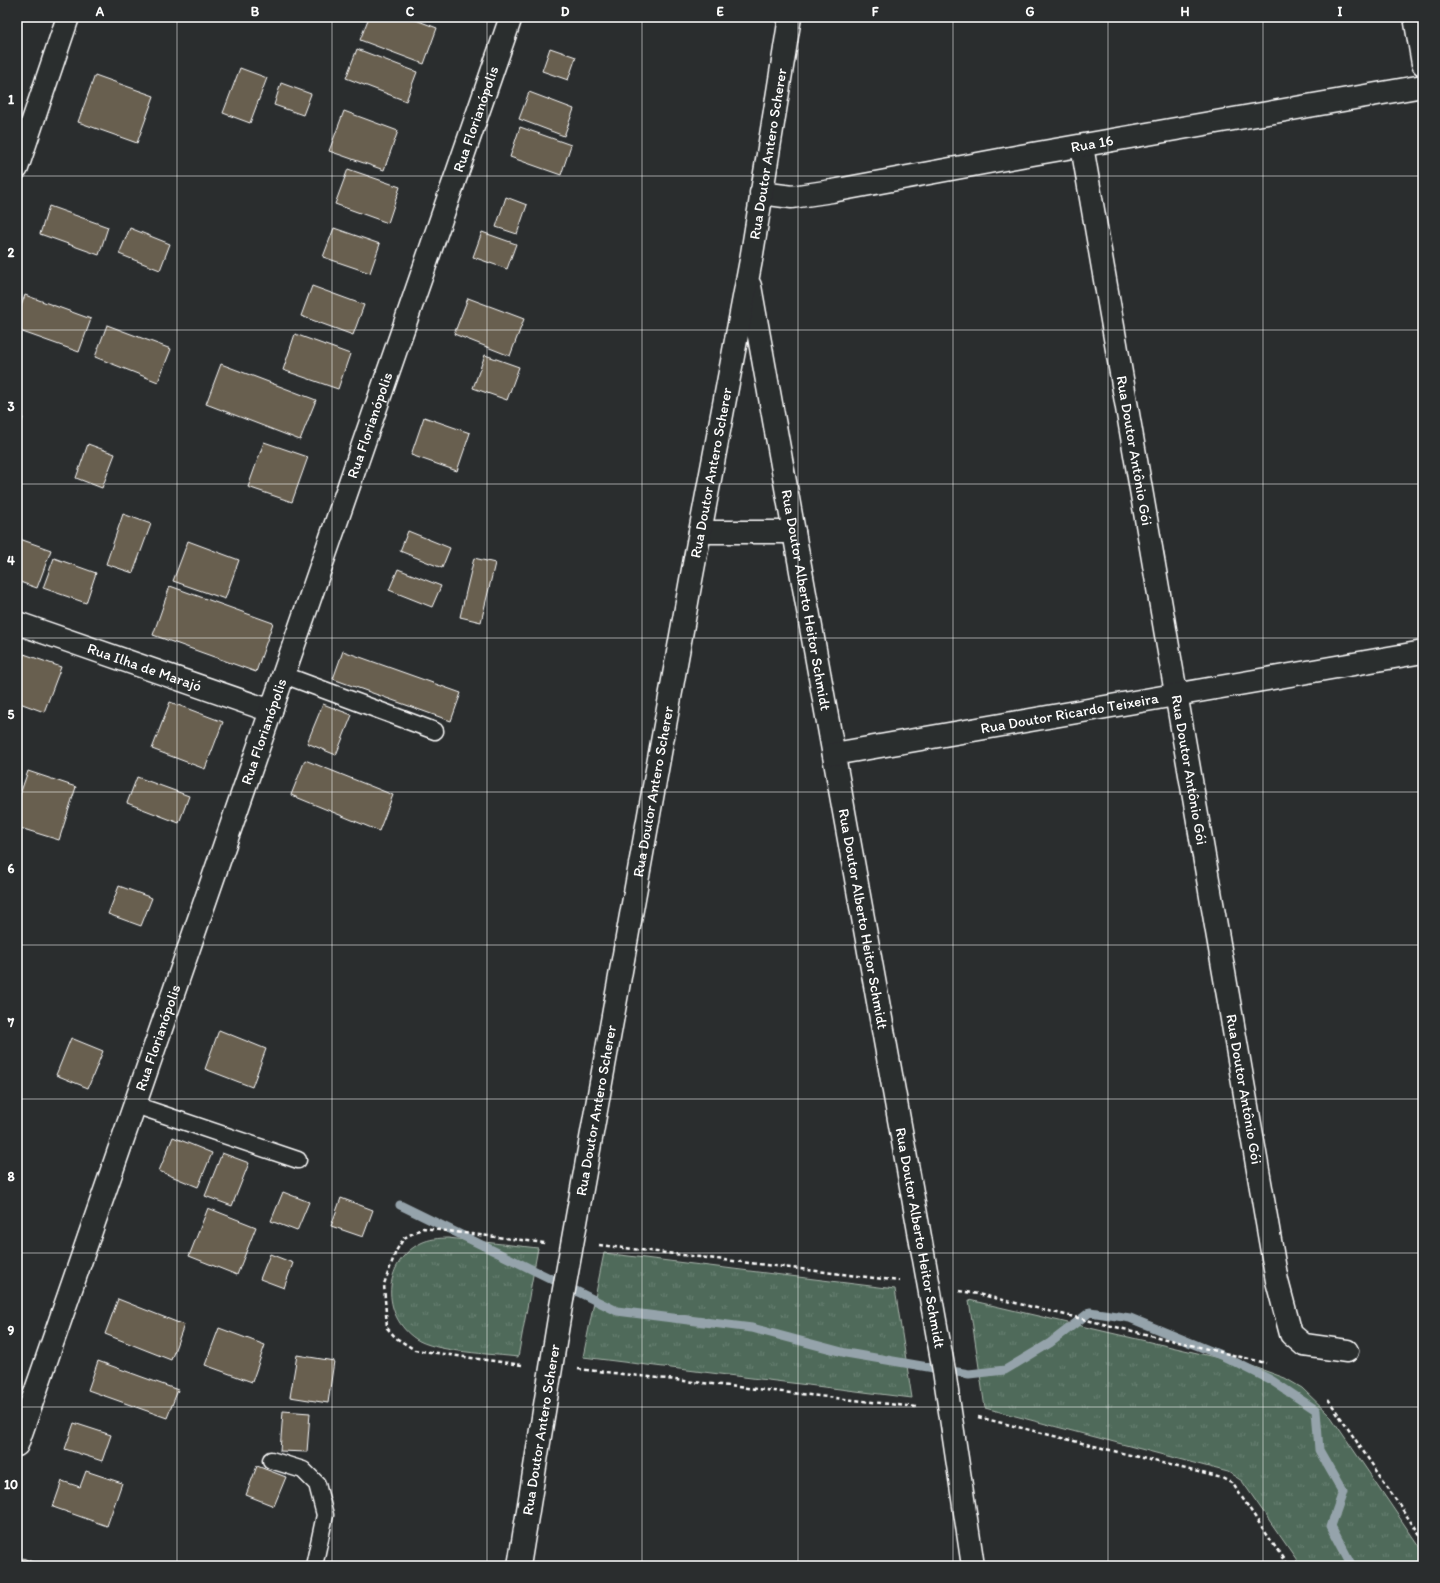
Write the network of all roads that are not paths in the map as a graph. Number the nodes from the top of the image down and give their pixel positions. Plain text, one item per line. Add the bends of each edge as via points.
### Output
1 (68, 17) edge
2 (511, 17) edge
3 (790, 17) edge
4 (1415, 17) edge
5 (1423, 64) edge
6 (1423, 86) edge
7 (1082, 146) junction
8 (17, 168) edge
9 (761, 193) junction
10 (748, 273) junction
11 (700, 532) junction
12 (794, 532) junction
13 (17, 623) edge
14 (1423, 652) edge
15 (284, 675) junction
16 (1175, 695) junction
17 (272, 711) junction
18 (435, 731) dead end
19 (834, 754) junction
20 (135, 1105) junction
21 (298, 1160) dead end
22 (1347, 1351) dead end
23 (17, 1445) edge
24 (270, 1460) dead end
25 (314, 1566) edge
26 (519, 1566) edge
27 (973, 1566) edge

1 - 8 street
2 - 15 street, Rua Florianópolis
3 - 9 street, Rua Doutor Antero Scherer
4 - 5 street
6 - 7 street, Rua 16
7 - 9 street, Rua 16 via 819,193 792,196
7 - 16 street, Rua Doutor Antônio Gói
9 - 10 street, Rua Doutor Antero Scherer
10 - 11 street, Rua Doutor Antero Scherer
10 - 12 street, Rua Doutor Alberto Heitor Schmidt
11 - 12 street
11 - 26 street, Rua Doutor Antero Scherer via 561,1306
12 - 19 street, Rua Doutor Alberto Heitor Schmidt
13 - 17 street, Rua Ilha de Marajó
14 - 16 street, Rua Doutor Ricardo Teixeira
15 - 17 street, Rua Florianópolis
15 - 18 lane
16 - 19 street, Rua Doutor Ricardo Teixeira
16 - 22 street, Rua Doutor Antônio Gói via 1277,1281 1291,1334 1304,1345
17 - 20 street, Rua Florianópolis
19 - 27 street, Rua Doutor Alberto Heitor Schmidt via 944,1371
20 - 21 lane
20 - 23 street, Rua Florianópolis
24 - 25 lane via 303,1470 317,1484 325,1515

